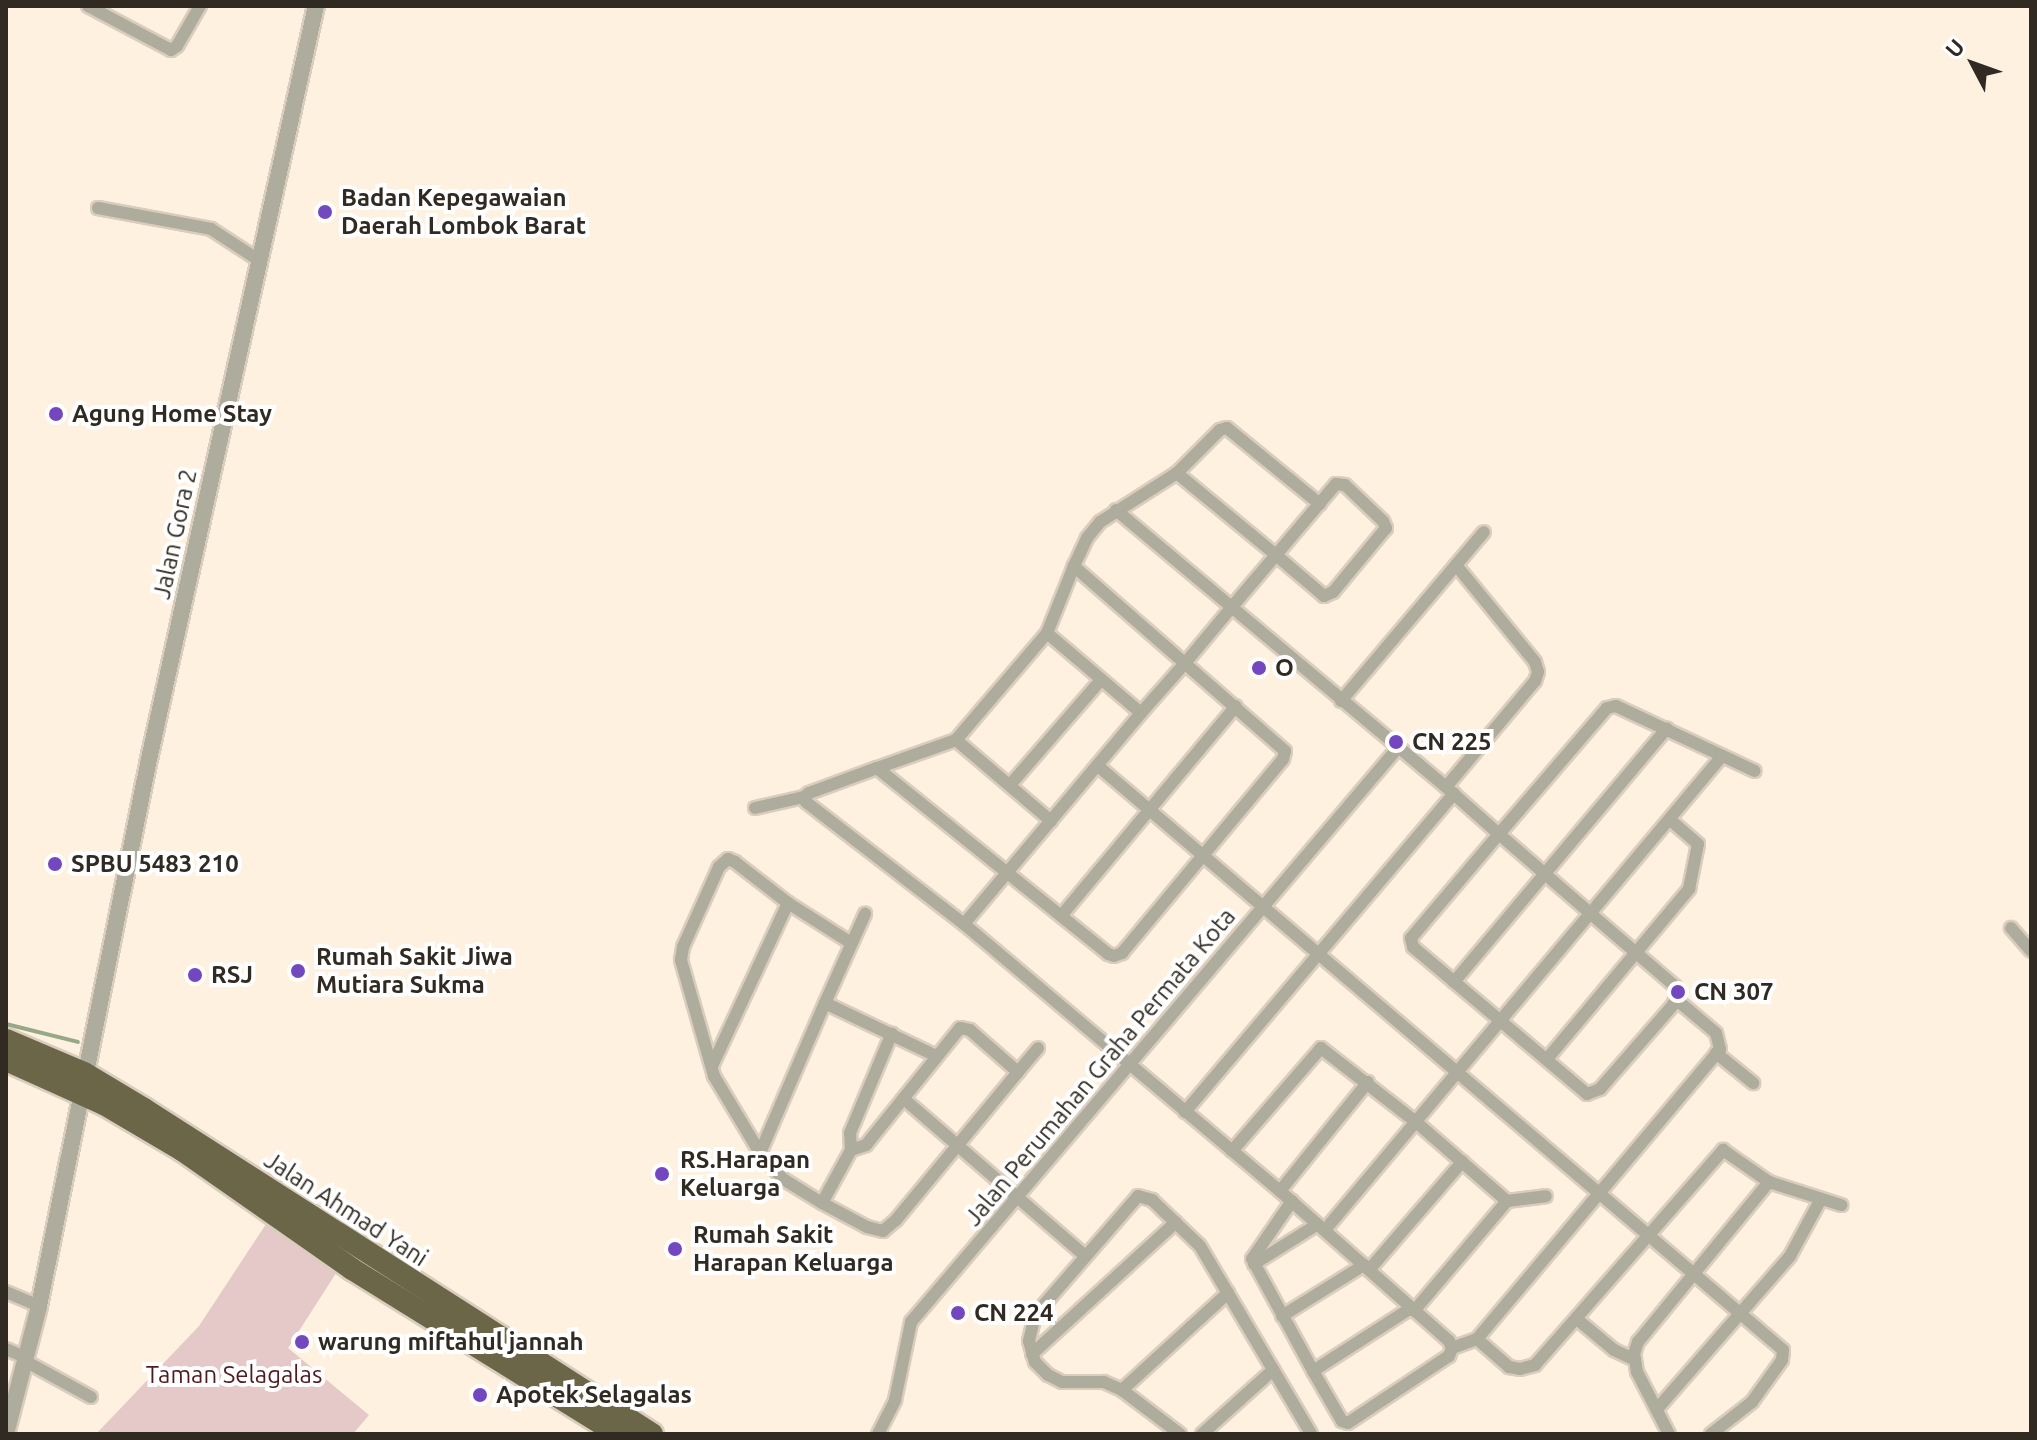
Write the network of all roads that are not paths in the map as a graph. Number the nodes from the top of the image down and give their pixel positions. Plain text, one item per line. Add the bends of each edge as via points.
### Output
1 (88, 6) edge
2 (200, 6) edge
3 (316, 6) edge
4 (98, 208) dead end
5 (260, 261) junction
6 (1177, 473) junction
7 (1320, 504) junction
8 (1116, 510) junction
9 (1484, 532) dead end
10 (1276, 555) junction
11 (1456, 565) junction
12 (1074, 566) junction
13 (1231, 608) junction
14 (1047, 633) junction
15 (1186, 662) junction
16 (1101, 680) junction
17 (1341, 701) junction
18 (1236, 706) junction
19 (1141, 713) junction
20 (1667, 728) junction
21 (956, 740) junction
22 (1397, 749) junction
23 (1722, 756) junction
24 (1098, 766) junction
25 (877, 768) junction
26 (1755, 771) dead end
27 (1010, 785) junction
28 (1450, 790) junction
29 (804, 797) junction
30 (755, 808) dead end
31 (1149, 810) junction
32 (1670, 820) junction
33 (1051, 821) junction
34 (1499, 834) junction
35 (1202, 856) junction
36 (1008, 872) junction
37 (1545, 873) junction
38 (788, 903) junction
39 (1263, 908) junction
40 (865, 914) dead end
41 (1591, 914) junction
42 (1061, 916) junction
43 (964, 924) junction
44 (2011, 928) dead end
45 (851, 943) junction
46 (2031, 951) edge
47 (1637, 952) junction
48 (1317, 956) junction
49 (1454, 982) junction
50 (1677, 1000) junction
51 (825, 1003) junction
52 (1501, 1020) junction
53 (892, 1033) junction
54 (6, 1040) edge
55 (1038, 1048) dead end
56 (1716, 1053) junction
57 (936, 1056) junction
58 (1547, 1059) junction
59 (6, 1060) edge
60 (1129, 1065) junction
61 (712, 1066) junction
62 (1458, 1071) junction
63 (1018, 1072) junction
64 (1368, 1082) junction
65 (1753, 1083) dead end
66 (83, 1084) junction
67 (904, 1099) junction
68 (1185, 1112) junction
69 (1416, 1122) junction
70 (958, 1144) junction
71 (851, 1150) junction
72 (1232, 1151) junction
73 (760, 1153) junction
74 (1462, 1162) junction
75 (1769, 1182) junction
76 (1280, 1191) junction
77 (1599, 1192) junction
78 (1546, 1196) dead end
79 (1018, 1197) junction
80 (1821, 1199) junction
81 (1292, 1201) junction
82 (1507, 1201) junction
83 (822, 1203) junction
84 (1841, 1205) dead end
85 (1176, 1222) junction
86 (1322, 1227) junction
87 (1649, 1235) junction
88 (1085, 1256) junction
89 (1254, 1264) junction
90 (1366, 1268) junction
91 (1694, 1273) junction
92 (6, 1292) edge
93 (1228, 1293) junction
94 (39, 1306) junction
95 (1412, 1310) junction
96 (1740, 1313) junction
97 (1282, 1316) junction
98 (1578, 1320) junction
99 (1477, 1339) junction
100 (1452, 1348) junction
101 (6, 1349) edge
102 (1032, 1354) junction
103 (25, 1359) junction
104 (1635, 1360) junction
105 (1273, 1370) junction
106 (1313, 1371) junction
107 (1122, 1390) junction
108 (91, 1397) dead end
109 (1658, 1408) junction
110 (7, 1423) edge
111 (617, 1430) edge
112 (652, 1434) edge
113 (878, 1434) edge
114 (1180, 1434) edge
115 (1202, 1434) edge
116 (1311, 1434) edge
117 (1669, 1434) edge
118 (1711, 1434) edge

1 - 2 street via 173,49
3 - 5 street, Jalan Gora 2
4 - 5 street via 211,229
5 - 66 street, Jalan Gora 2
6 - 7 street via 1227,428
6 - 8 street
6 - 10 street
7 - 10 street
7 - 10 street via 1336,484 1343,484 1386,528 1327,596
8 - 12 street via 1087,538
8 - 13 street
9 - 11 street
10 - 13 street
11 - 17 street
11 - 28 street via 1538,672
12 - 14 street
12 - 15 street
13 - 15 street
13 - 17 street
14 - 16 street
14 - 21 street
15 - 18 street
15 - 19 street
16 - 19 street
16 - 27 street
17 - 22 street
18 - 31 street
18 - 35 street via 1283,746 1285,755
19 - 24 street
20 - 23 street
20 - 34 street via 1616,706 1607,708
20 - 37 street
21 - 25 street
21 - 27 street
22 - 28 street
22 - 39 street, Jalan Perumahan Graha Permata Kota
23 - 26 street
23 - 32 street
24 - 31 street
24 - 33 street
25 - 29 street
25 - 36 street
27 - 33 street
28 - 34 street
28 - 48 street
29 - 30 street
29 - 43 street
31 - 35 street
31 - 42 street
32 - 41 street
32 - 47 street via 1698,844 1692,883
33 - 36 street
34 - 37 street
34 - 49 street via 1411,938 1413,947
35 - 39 street
35 - 42 street via 1122,953 1108,954
36 - 42 street
36 - 43 street
37 - 41 street
37 - 49 street
38 - 45 street
38 - 61 street
38 - 61 street via 735,862 728,859 719,867 681,960
39 - 48 street
39 - 60 street, Jalan Perumahan Graha Permata Kota
40 - 45 street
41 - 47 street
41 - 52 street
43 - 60 street
44 - 46 street
45 - 51 street
47 - 50 street via 1676,987
47 - 58 street
48 - 62 street
48 - 68 street
49 - 52 street
50 - 56 street via 1716,1033
50 - 58 street via 1591,1095
51 - 53 street
51 - 73 street
52 - 58 street
52 - 62 street
53 - 57 street
53 - 71 street via 848,1139
54 - 66 highway, Jalan Ahmad Yani
55 - 63 street
56 - 65 street
56 - 77 street
57 - 63 street via 964,1028
57 - 67 street
59 - 66 highway
60 - 68 street
60 - 79 street, Jalan Perumahan Graha Permata Kota
61 - 73 street
62 - 69 street
62 - 77 street
63 - 70 street
64 - 69 street
64 - 72 street via 1321,1048
64 - 76 street
66 - 94 street, Jalan Gora 2
66 - 111 highway, Jalan Ahmad Yani
67 - 70 street
67 - 71 street via 866,1145
68 - 72 street
69 - 74 street
69 - 86 street
70 - 79 street
70 - 83 street via 883,1231
71 - 83 street
72 - 76 street
73 - 83 street via 783,1179
74 - 82 street
74 - 90 street
75 - 80 street
75 - 87 street via 1723,1150
75 - 91 street
76 - 81 street
77 - 87 street
77 - 99 street
78 - 82 street
79 - 88 street
79 - 113 street, Jalan Perumahan Graha Permata Kota via 908,1328 895,1400
80 - 84 street
80 - 96 street via 1790,1256
81 - 86 street
81 - 89 street via 1255,1252
82 - 95 street
85 - 88 street via 1148,1197 1138,1196
85 - 93 street via 1200,1246
85 - 102 street
86 - 89 street
86 - 90 street
87 - 91 street
87 - 98 street
88 - 102 street via 1035,1315
89 - 97 street
90 - 95 street
90 - 97 street
91 - 96 street
91 - 104 street via 1638,1342
92 - 94 street
93 - 105 street
93 - 107 street
94 - 103 street, Jalan Gora 2
95 - 100 street
95 - 106 street
96 - 109 street
96 - 118 street via 1784,1354 1752,1402
97 - 106 street
98 - 99 street via 1541,1361 1520,1369 1509,1367
98 - 104 street
99 - 100 street
100 - 106 street via 1449,1356 1348,1423
101 - 103 street
102 - 107 street via 1048,1375 1062,1382 1104,1382
103 - 108 street
103 - 110 street, Jalan Gora 2
104 - 109 street
105 - 115 street
105 - 116 street
107 - 114 street
109 - 117 street
111 - 112 highway, Jalan Ahmad Yani

